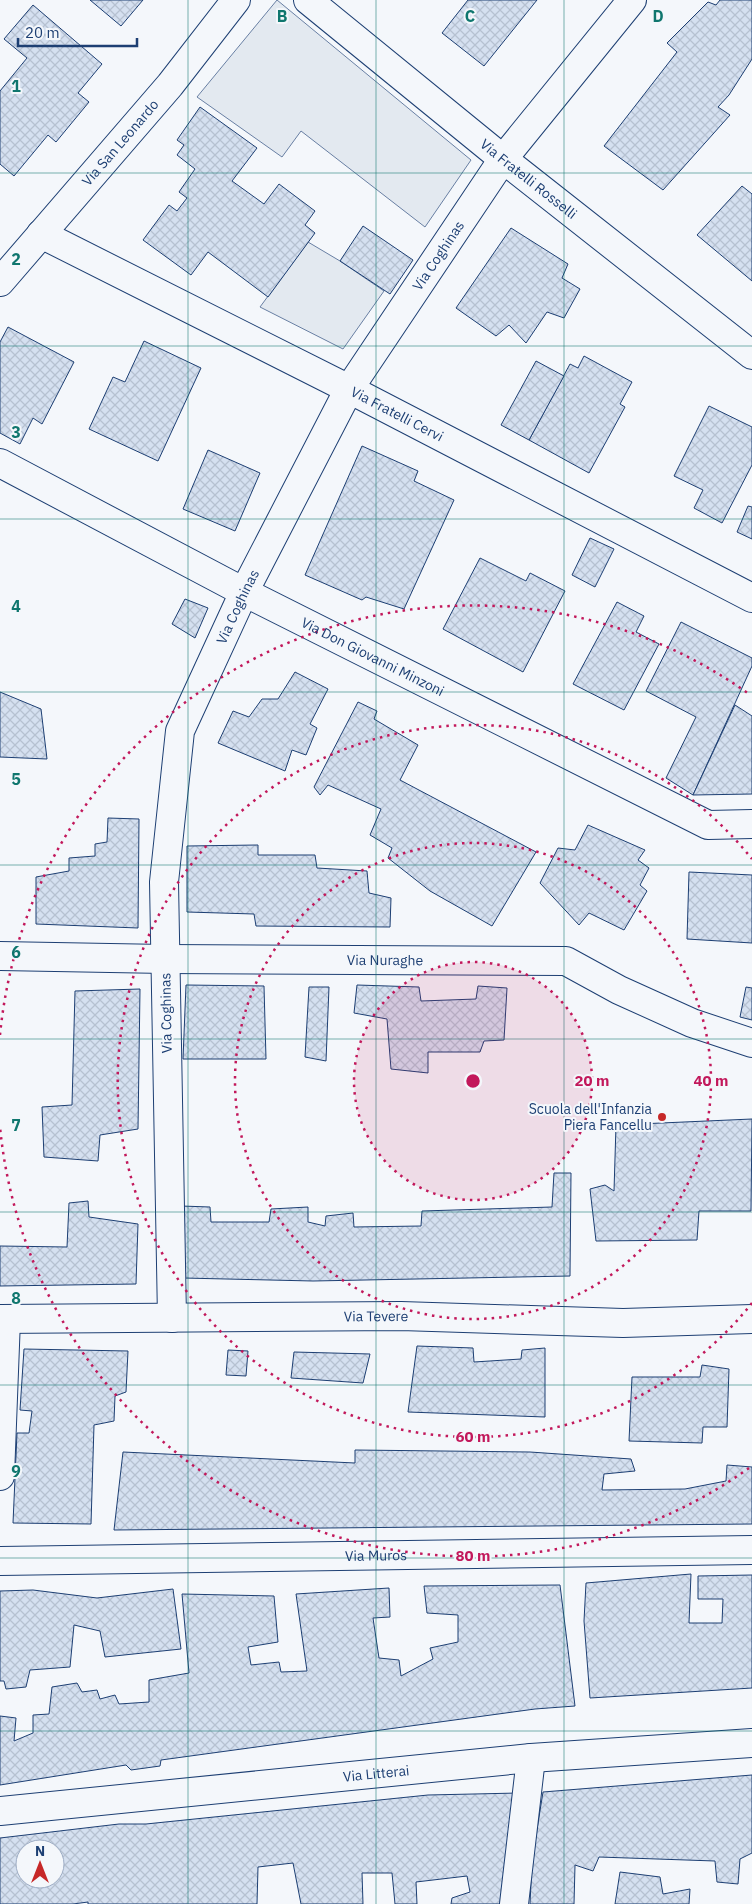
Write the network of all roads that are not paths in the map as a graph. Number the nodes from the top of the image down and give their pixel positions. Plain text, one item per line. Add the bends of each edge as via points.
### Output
1 (236, 0) edge
2 (308, 0) edge
3 (632, 0) edge
4 (503, 159) junction
5 (41, 234) junction
6 (0, 282) edge
7 (752, 355) edge
8 (349, 390) junction
9 (0, 463) edge
10 (244, 592) junction
11 (752, 598) edge
12 (752, 824) edge
13 (0, 956) edge
14 (165, 959) junction
15 (752, 1043) edge
16 (172, 1318) junction
17 (752, 1318) edge
18 (3, 1319) edge
19 (0, 1476) edge
20 (752, 1550) edge
21 (0, 1561) edge
22 (752, 1743) edge
23 (531, 1758) junction
24 (0, 1811) edge
25 (514, 1904) edge

1 - 5 street, Via San Leonardo via 170,86
2 - 4 street, Via Fratelli Rosselli
3 - 4 street, Via Coghinas
4 - 7 street, Via Fratelli Rosselli
4 - 8 street, Via Coghinas
5 - 6 street, Via San Leonardo
5 - 8 street, Via Fratelli Cervi
8 - 10 street, Via Coghinas
8 - 11 street, Via Fratelli Cervi
9 - 10 street, Via Don Giovanni Minzoni
10 - 12 street, Via Don Giovanni Minzoni via 708,825
10 - 14 street, Via Coghinas via 180,731 164,882
13 - 14 street, Via Nuraghe
14 - 15 street, Via Nuraghe via 566,960 618,990 692,1023
14 - 16 street, Via Coghinas
16 - 17 street, Via Tevere via 401,1316 623,1322
16 - 18 street, Via Tevere
18 - 19 street
20 - 21 street, Via Muros
22 - 23 street, Via Litterai
23 - 24 street, Via Litterai
23 - 25 street

